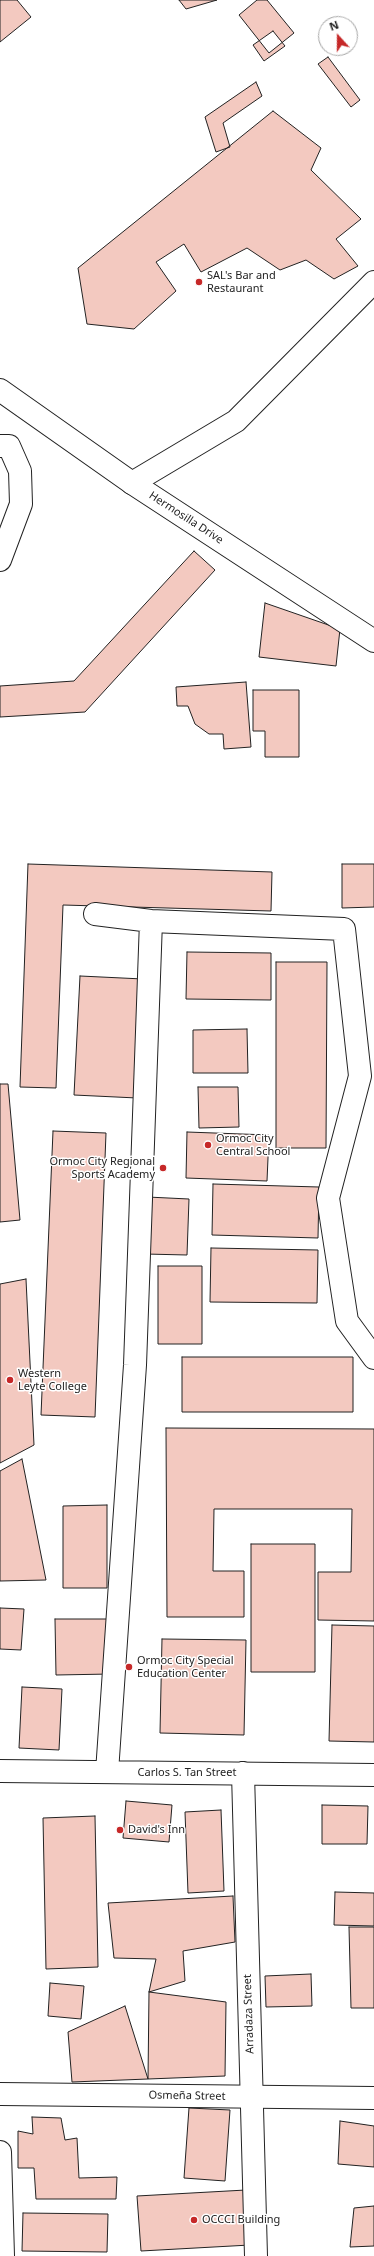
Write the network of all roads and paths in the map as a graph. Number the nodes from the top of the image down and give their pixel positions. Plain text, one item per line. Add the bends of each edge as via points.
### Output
1 (374, 282) edge
2 (0, 390) edge
3 (0, 446) edge
4 (132, 483) junction
5 (0, 560) edge
6 (374, 641) edge
7 (95, 914) dead end
8 (151, 922) junction
9 (367, 1071) edge
10 (374, 1358) edge
11 (0, 1771) edge
12 (107, 1772) junction
13 (243, 1773) junction
14 (374, 1775) edge
15 (0, 2094) edge
16 (252, 2096) junction
17 (374, 2098) edge
18 (0, 2152) edge
19 (3, 2256) edge
20 (256, 2256) edge

1 - 4 street via 236,421
2 - 4 street, Hermosilla Drive
3 - 5 street via 9,446 20,471 21,504
4 - 6 street, Hermosilla Drive
7 - 8 street
8 - 9 street via 344,929
8 - 12 street via 135,1365
9 - 10 street via 328,1198 346,1320
11 - 12 street, Carlos S. Tan Street
12 - 13 street, Carlos S. Tan Street
13 - 14 street, Carlos S. Tan Street
13 - 16 street, Arradaza Street
15 - 16 street, Osmeña Street
16 - 17 street, Osmeña Street
16 - 20 street, Arradaza Street
18 - 19 street

